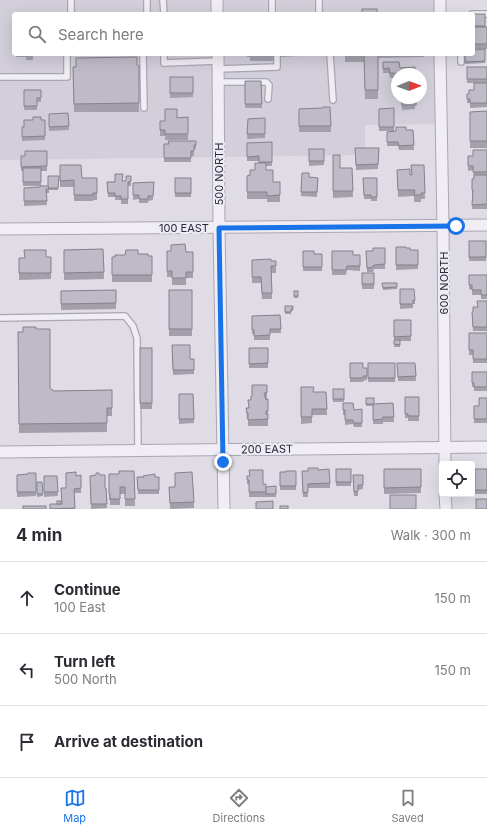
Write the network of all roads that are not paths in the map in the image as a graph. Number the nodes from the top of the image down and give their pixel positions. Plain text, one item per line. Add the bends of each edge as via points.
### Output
1 (71, 0) edge
2 (147, 0) edge
3 (163, 0) edge
4 (217, 0) edge
5 (272, 0) edge
6 (319, 0) edge
7 (440, 0) edge
8 (71, 12) edge
9 (147, 12) edge
10 (164, 12) edge
11 (217, 12) edge
12 (272, 12) edge
13 (319, 12) edge
14 (440, 12) edge
15 (475, 14) edge
16 (487, 14) edge
17 (67, 56) edge
18 (143, 56) edge
19 (164, 56) edge
20 (277, 56) edge
21 (330, 56) edge
22 (440, 56) edge
23 (461, 56) edge
24 (218, 61) edge
25 (461, 62) dead end
26 (0, 77) edge
27 (219, 82) junction
28 (268, 99) dead end
29 (333, 100) dead end
30 (144, 108) dead end
31 (487, 225) edge
32 (443, 226) junction
33 (219, 228) junction
34 (0, 229) edge
35 (0, 318) edge
36 (487, 447) edge
37 (445, 448) junction
38 (222, 450) junction
39 (138, 451) junction
40 (0, 452) edge
41 (445, 461) edge
42 (446, 497) edge
43 (224, 509) edge
44 (446, 509) edge

1 - 8 lane
2 - 9 lane
3 - 10 lane
4 - 11 street
5 - 12 lane
6 - 13 lane
7 - 14 street
15 - 16 lane
17 - 26 lane via 67,77
18 - 30 lane
19 - 24 lane via 164,63
20 - 24 lane via 277,67
21 - 29 lane
22 - 32 street, 600 NORTH
23 - 25 lane
24 - 27 street, 500 NORTH
27 - 28 lane via 266,82 269,85
27 - 33 street, 500 NORTH
31 - 32 street, 100 EAST
32 - 33 street, 100 EAST
32 - 37 street, 600 NORTH
33 - 34 street, 100 EAST
33 - 38 street, 500 NORTH
35 - 39 lane via 125,316 133,326 137,338
36 - 37 street, 200 EAST
37 - 38 street, 200 EAST
37 - 41 street, 600 NORTH
38 - 39 street, 200 EAST
38 - 43 street, 500 NORTH
39 - 40 street, 200 EAST
42 - 44 street

